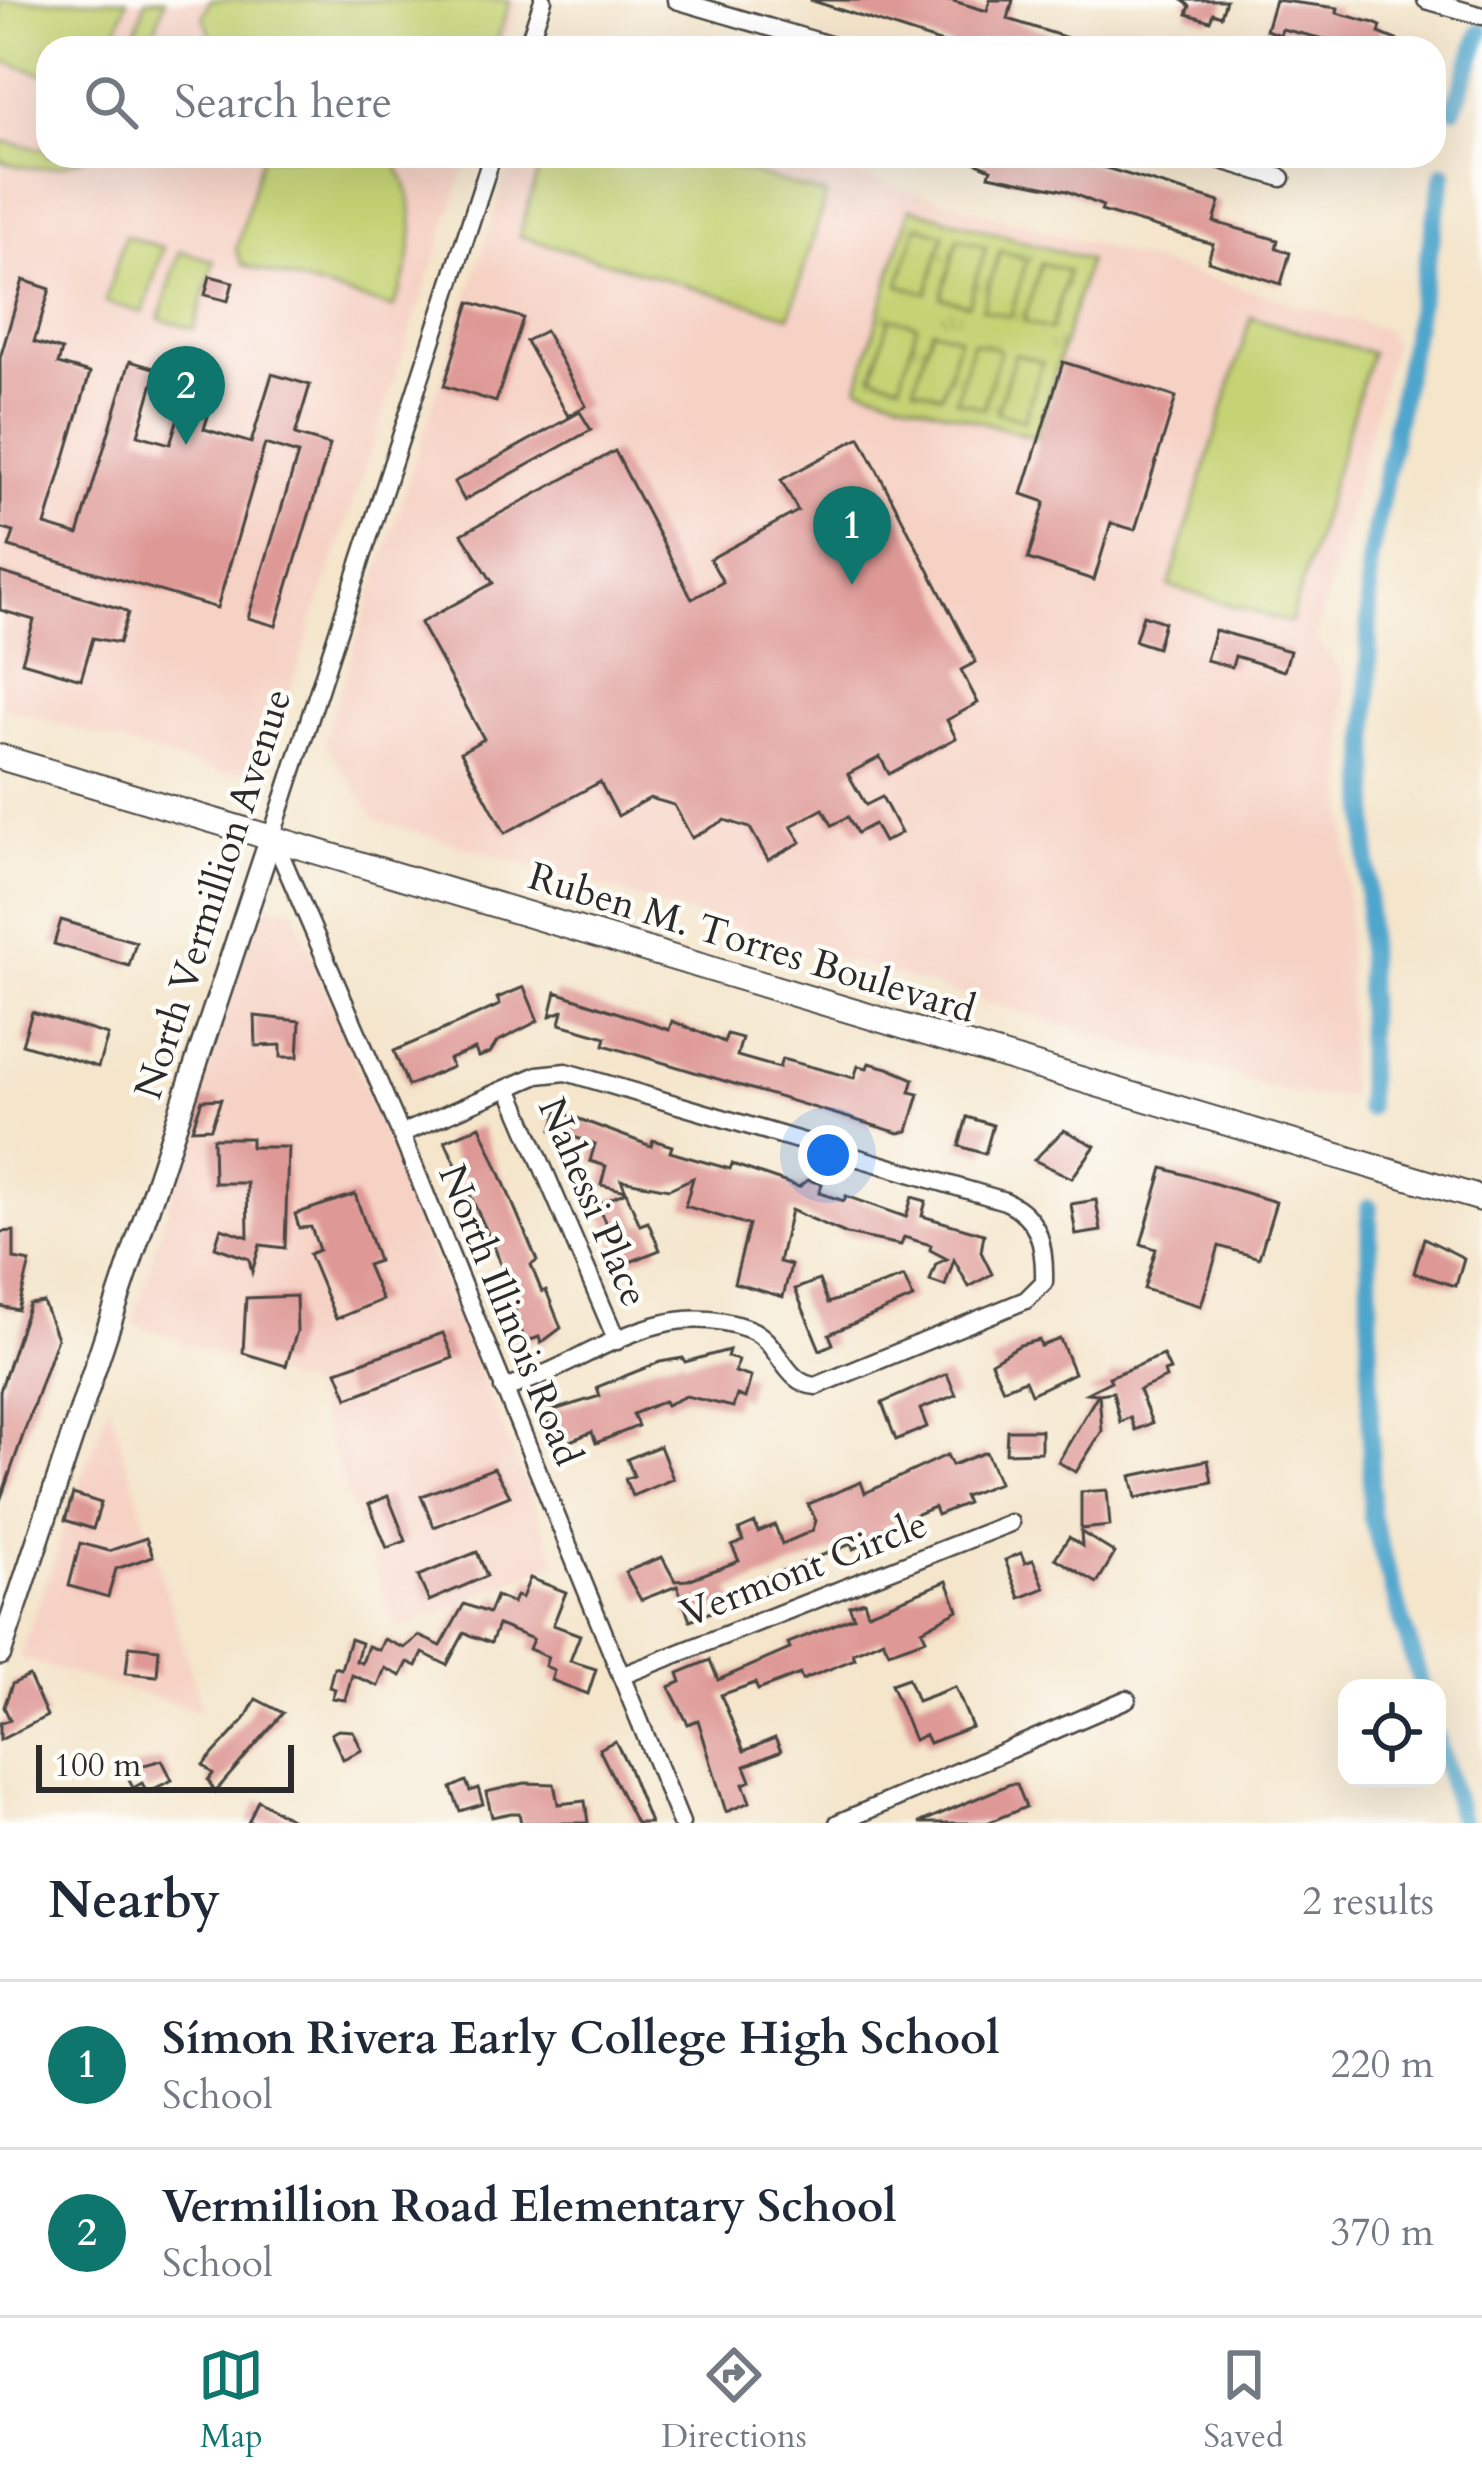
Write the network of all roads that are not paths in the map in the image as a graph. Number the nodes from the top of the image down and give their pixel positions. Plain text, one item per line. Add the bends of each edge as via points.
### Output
1 (543, 0) edge
2 (676, 0) edge
3 (1426, 0) edge
4 (1482, 16) edge
5 (531, 36) edge
6 (799, 36) edge
7 (488, 168) edge
8 (1248, 168) edge
9 (1282, 178) dead end
10 (0, 757) edge
11 (272, 835) junction
12 (509, 1088) junction
13 (401, 1134) junction
14 (1482, 1199) edge
15 (616, 1342) junction
16 (503, 1389) junction
17 (1010, 1523) dead end
18 (8, 1592) edge
19 (0, 1654) edge
20 (621, 1676) junction
21 (1127, 1699) dead end
22 (681, 1823) edge
23 (838, 1823) edge

1 - 5 street
2 - 6 street
3 - 4 street
7 - 11 street, North Vermillion Avenue
8 - 9 street
10 - 11 main road, Ruben M. Torres Boulevard
11 - 13 street, North Illinois Road
11 - 14 main road, Ruben M. Torres Boulevard
11 - 18 street, North Vermillion Avenue
12 - 13 street
12 - 15 street, Nahessi Place
12 - 15 street via 566,1072 1005,1201 1029,1215 1044,1254 1044,1282 1026,1300 816,1386 794,1379 764,1336 717,1319 676,1317
13 - 16 street, North Illinois Road
15 - 16 street
16 - 20 street, North Illinois Road
17 - 20 street, Vermont Circle
18 - 19 street, North Vermillion Avenue
20 - 22 street, North Illinois Road
21 - 23 street

